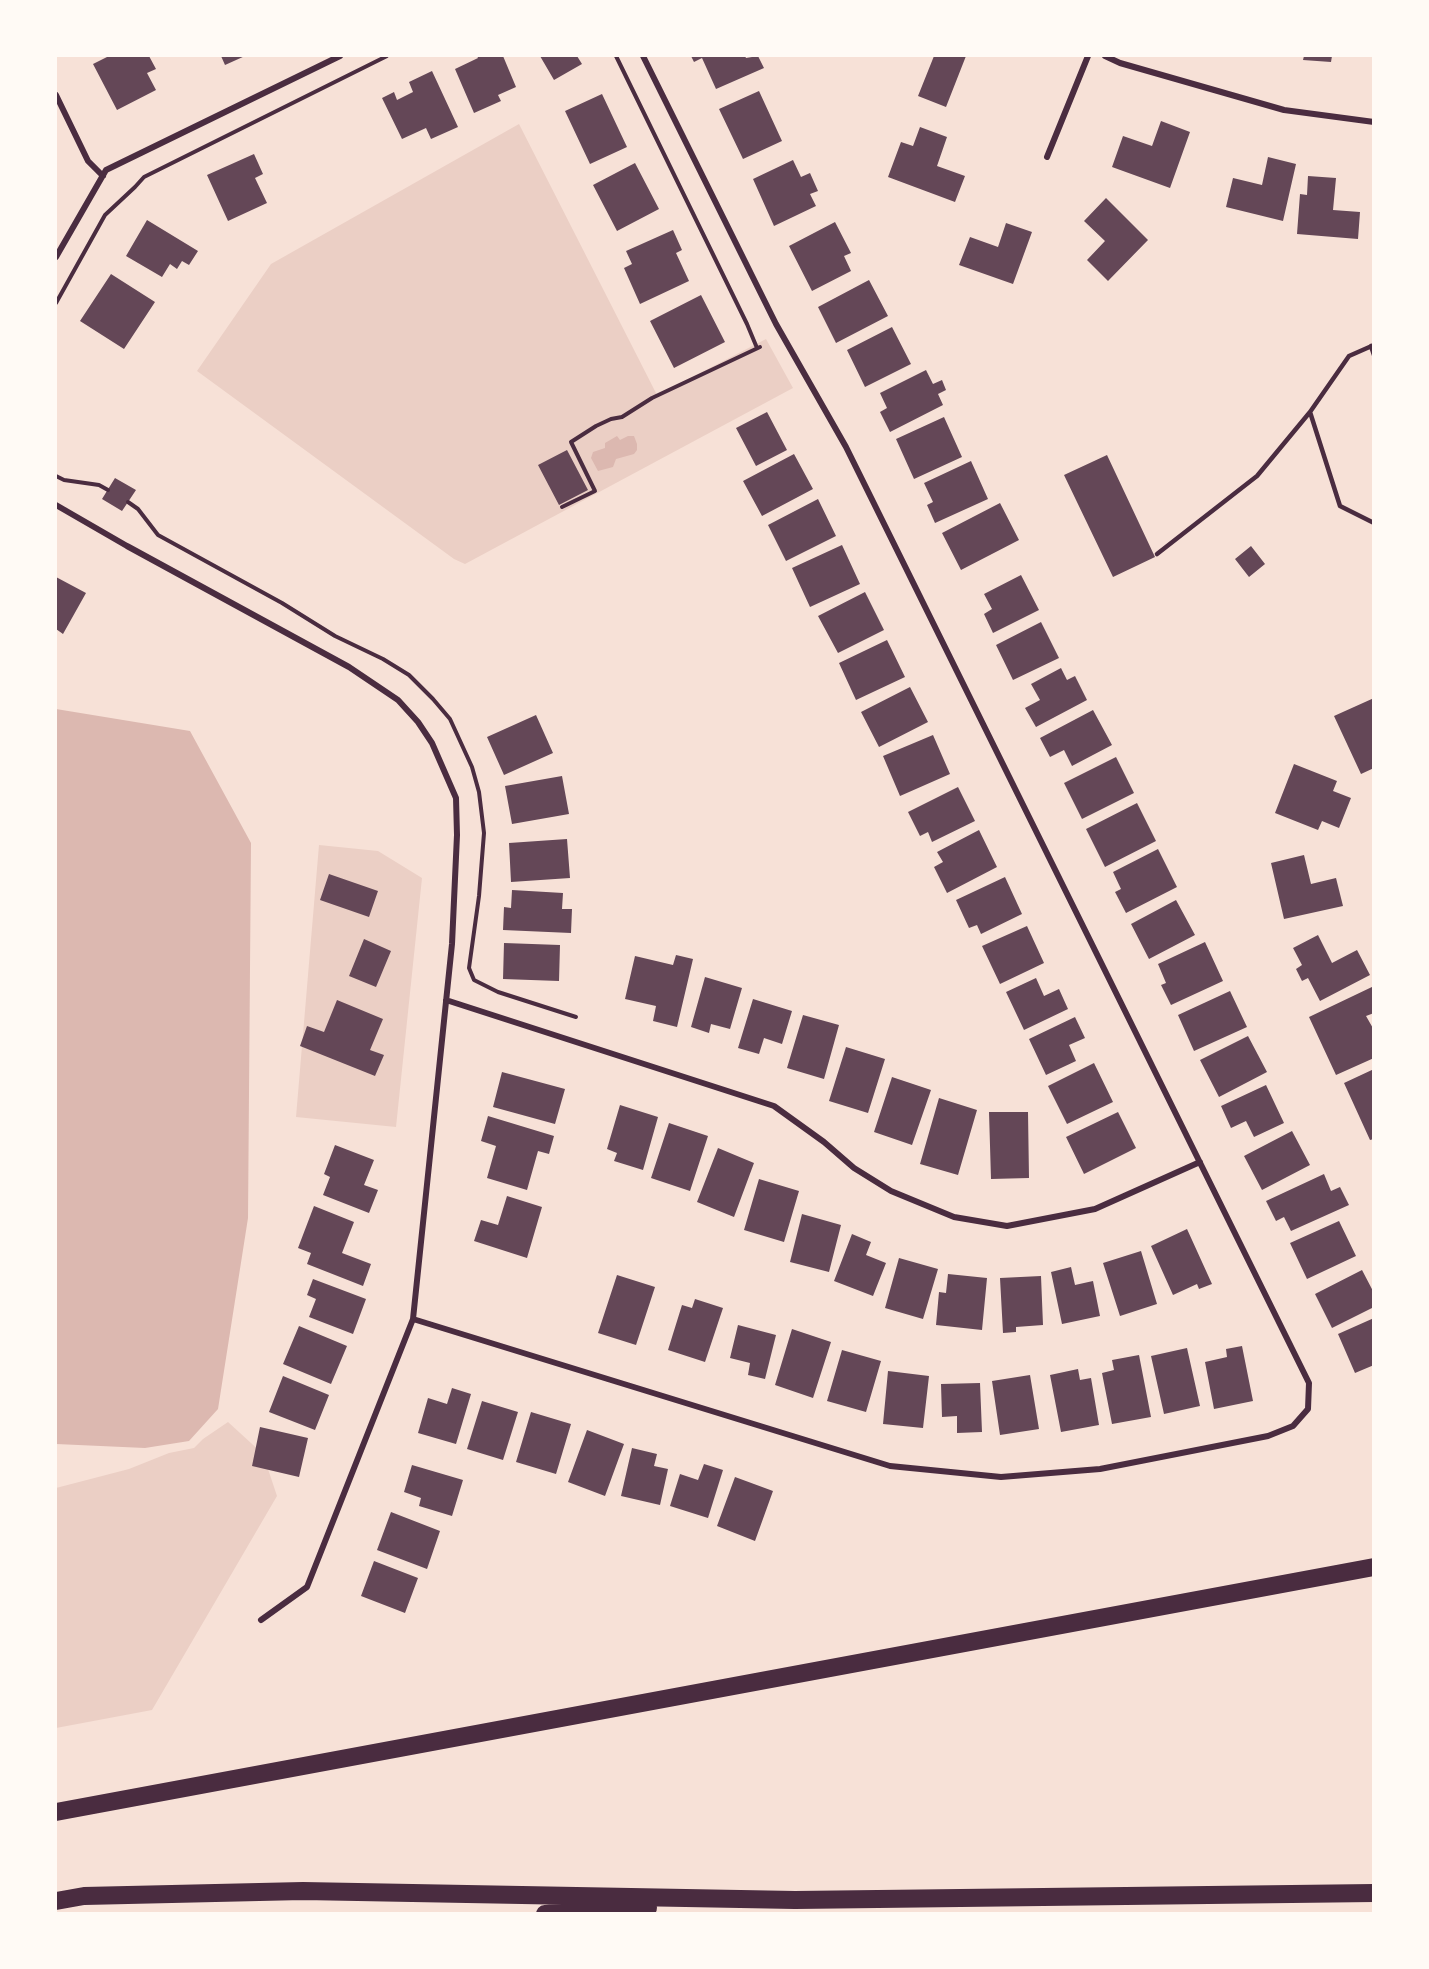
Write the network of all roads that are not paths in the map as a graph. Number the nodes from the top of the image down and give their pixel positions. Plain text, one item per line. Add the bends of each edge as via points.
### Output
1 (340, 56) edge
2 (643, 56) edge
3 (1088, 56) edge
4 (1105, 56) edge
5 (56, 95) edge
6 (1374, 122) edge
7 (1047, 157) dead end
8 (103, 176) junction
9 (56, 257) edge
10 (1372, 346) edge
11 (1374, 355) edge
12 (1310, 412) junction
13 (56, 505) edge
14 (1374, 523) edge
15 (1157, 554) dead end
16 (446, 1000) junction
17 (1200, 1162) junction
18 (413, 1319) junction
19 (1374, 1567) edge
20 (261, 1620) dead end
21 (56, 1812) edge
22 (1374, 1893) edge
23 (795, 1900) junction
24 (56, 1901) edge
25 (545, 1914) edge

1 - 8 street via 106,170
2 - 17 street via 776,324 851,457
3 - 7 street
4 - 6 street via 1284,110
5 - 8 street via 88,161
8 - 9 street
10 - 11 lane
10 - 12 lane via 1349,356
12 - 14 lane via 1340,506
12 - 15 lane via 1257,476
13 - 16 street via 349,667 398,700 418,722 432,743 456,798 457,846
16 - 17 street via 774,1106 854,1168 891,1191 954,1217 1007,1226 1095,1209
16 - 18 street
17 - 18 street via 1310,1383 1308,1409 1293,1426 1268,1436 1100,1469 1001,1478 890,1467
18 - 20 street via 307,1587
19 - 21 highway
22 - 23 highway
23 - 24 highway via 303,1891 84,1896
23 - 25 highway

